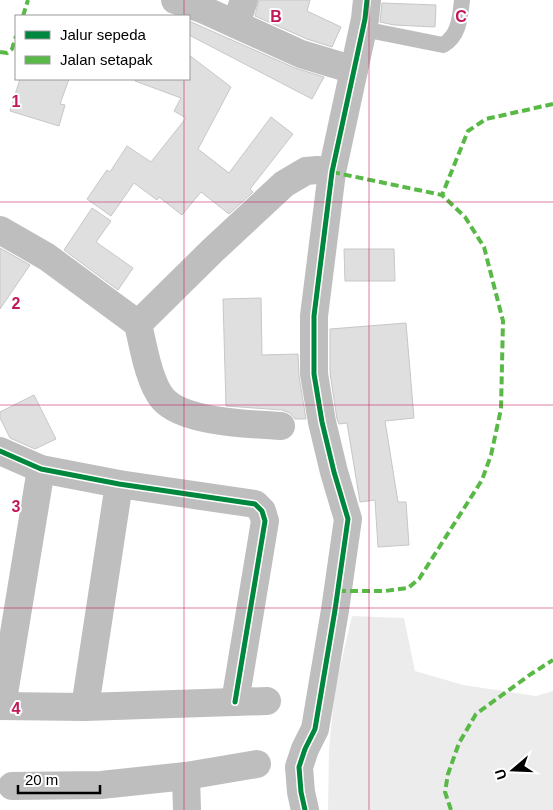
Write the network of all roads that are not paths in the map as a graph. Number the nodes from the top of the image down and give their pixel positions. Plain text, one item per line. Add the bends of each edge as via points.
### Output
1 (175, 0) edge
2 (367, 0) edge
3 (462, 0) edge
4 (240, 12) edge
5 (363, 29) junction
6 (354, 70) junction
7 (332, 172) junction
8 (0, 230) edge
9 (138, 324) junction
10 (281, 426) dead end
11 (0, 451) edge
12 (41, 469) junction
13 (119, 484) junction
14 (267, 701) dead end
15 (235, 702) junction
16 (1, 706) edge
17 (85, 707) junction
18 (257, 764) dead end
19 (186, 776) junction
20 (7, 794) edge
21 (187, 810) edge
22 (305, 810) edge

1 - 4 street via 202,9
2 - 5 street
3 - 5 lane via 460,23 451,40 442,45
4 - 6 street via 301,54
5 - 6 street
6 - 7 street
7 - 9 street via 306,172 284,184
7 - 22 street via 314,316 314,374 322,422 348,519 315,728 299,767
8 - 9 street via 47,257
9 - 10 street via 150,372 163,399 175,408 216,420
11 - 12 street
12 - 13 street
12 - 16 street
13 - 15 street via 254,504 262,511 265,521
13 - 17 street
14 - 15 street
15 - 17 street
16 - 17 street
18 - 19 street
19 - 20 street
19 - 21 street

